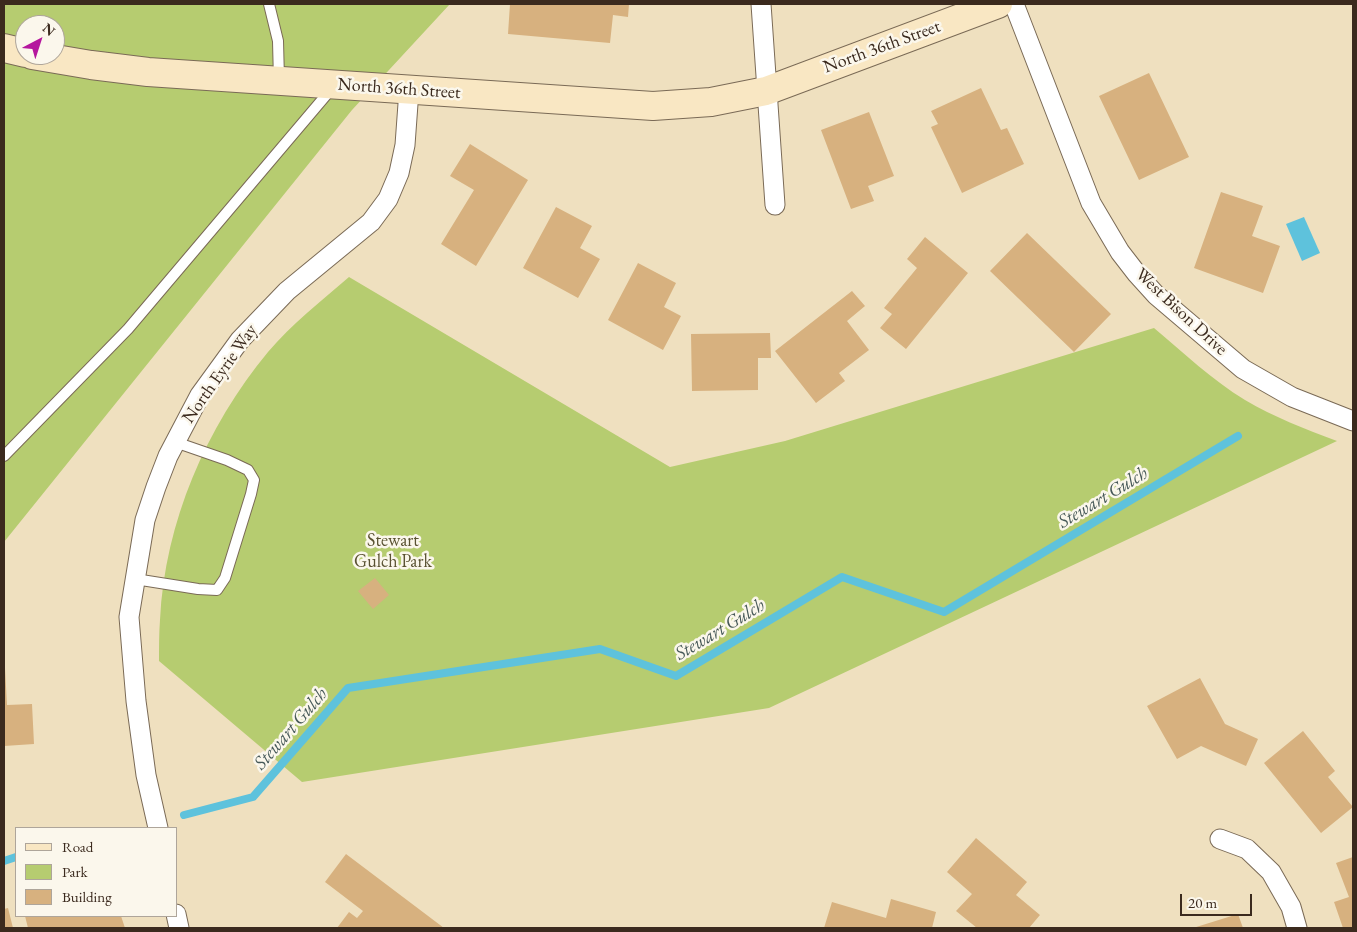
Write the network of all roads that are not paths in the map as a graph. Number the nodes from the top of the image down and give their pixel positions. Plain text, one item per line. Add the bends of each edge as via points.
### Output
1 (269, 4) edge
2 (761, 4) edge
3 (998, 4) edge
4 (1014, 4) edge
5 (65, 61) edge
6 (278, 81) junction
7 (335, 85) junction
8 (409, 90) junction
9 (766, 90) junction
10 (775, 206) dead end
11 (1353, 421) edge
12 (175, 442) junction
13 (4, 456) edge
14 (135, 579) junction
15 (158, 827) edge
16 (1220, 838) dead end
17 (1297, 928) edge

1 - 6 lane via 278,41
2 - 9 street
3 - 9 street, North 36th Street
4 - 11 street, West Bison Drive via 1091,203 1114,244 1137,274 1156,295 1243,369 1292,397
5 - 6 street, North 36th Street via 148,72
6 - 7 street, North 36th Street
7 - 8 street, North 36th Street
7 - 13 lane via 128,329
8 - 9 street, North 36th Street via 654,106 711,102
8 - 12 street, North Eyrie Way via 405,145 399,173 388,199 371,222 287,291 240,340 200,396
9 - 10 street
12 - 14 street, North Eyrie Way via 145,520
12 - 14 lane via 248,470 254,480 251,494 225,578 217,590
14 - 15 street, North Eyrie Way via 128,617 146,775
16 - 17 street via 1247,849 1271,872 1291,907

